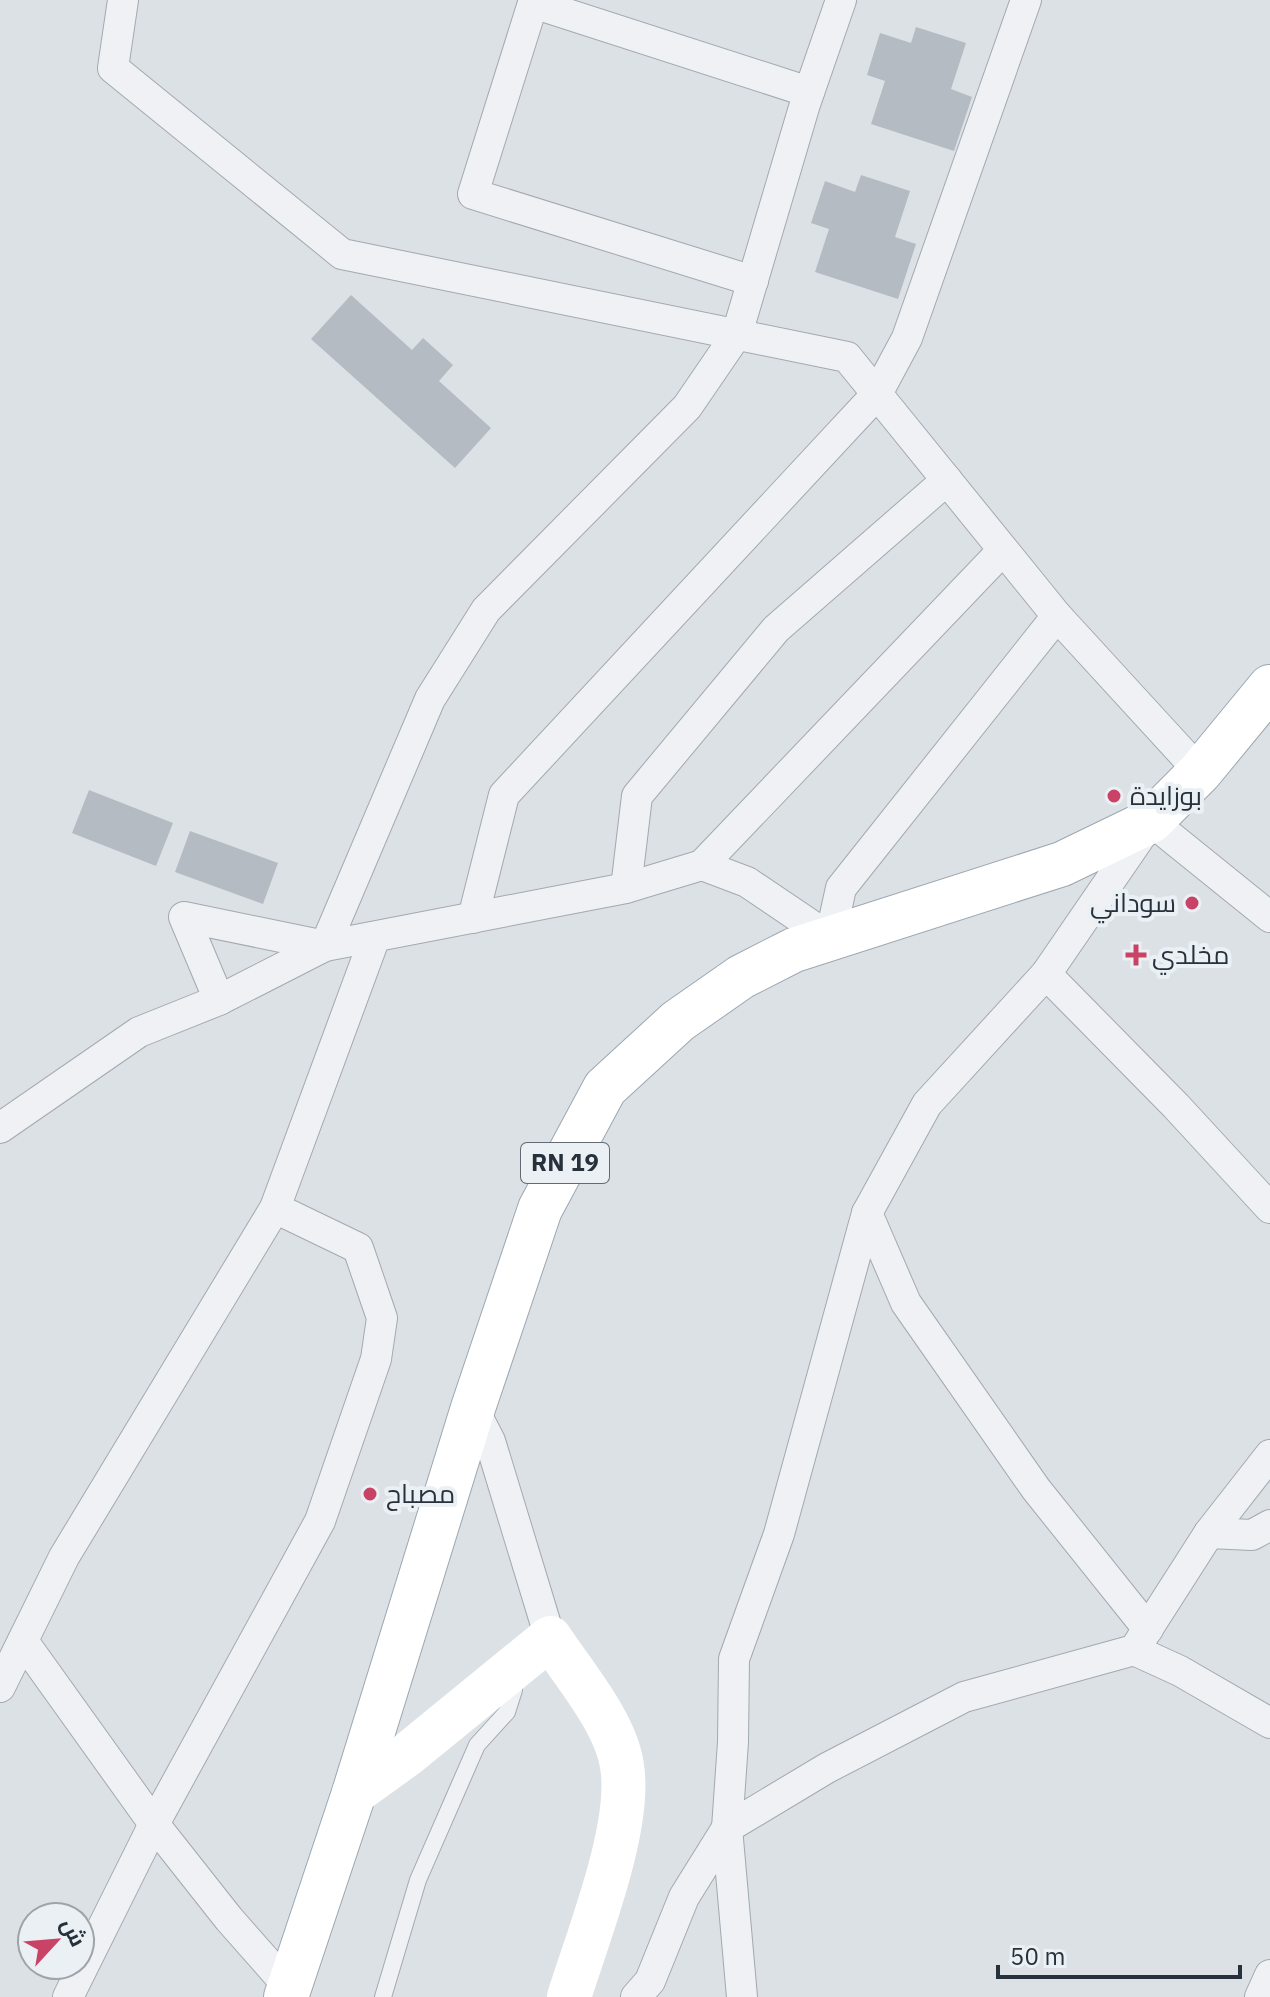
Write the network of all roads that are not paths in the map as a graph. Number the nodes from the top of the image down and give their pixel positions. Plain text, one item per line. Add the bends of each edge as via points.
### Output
1 (123, 0) edge
2 (841, 0) edge
3 (1026, 0) edge
4 (809, 92) junction
5 (753, 281) junction
6 (737, 334) junction
7 (877, 394) junction
8 (947, 480) junction
9 (1003, 550) junction
10 (1057, 616) junction
11 (1270, 687) edge
12 (1200, 772) junction
13 (1151, 821) junction
14 (702, 865) junction
15 (626, 888) junction
16 (1270, 917) edge
17 (473, 918) junction
18 (375, 937) junction
19 (830, 938) junction
20 (325, 946) junction
21 (1046, 974) junction
22 (219, 1000) junction
23 (0, 1128) edge
24 (275, 1208) junction
25 (1270, 1208) edge
26 (867, 1213) junction
27 (473, 1408) junction
28 (1270, 1455) edge
29 (1270, 1525) edge
30 (1209, 1533) junction
31 (550, 1638) junction
32 (1141, 1639) junction
33 (23, 1641) junction
34 (513, 1666) junction
35 (0, 1687) edge
36 (1270, 1723) edge
37 (354, 1793) junction
38 (154, 1824) junction
39 (727, 1828) junction
40 (1270, 1975) edge
41 (288, 1992) edge
42 (68, 1997) edge
43 (383, 1997) edge
44 (569, 1997) edge
45 (636, 1997) edge
46 (742, 1997) edge
47 (1260, 1997) edge

1 - 6 street via 113,68 342,254
2 - 4 street
3 - 7 street via 907,338
4 - 5 street
4 - 5 street via 533,3 473,194
5 - 6 street
6 - 7 street via 847,357
6 - 20 street via 687,407 486,610 430,699
7 - 8 street
7 - 17 street via 504,795
8 - 9 street
8 - 15 street via 776,629 637,796
9 - 10 street
9 - 14 street
10 - 12 street
10 - 19 street via 841,888
11 - 12 main road, RN 19
12 - 13 main road, RN 19
13 - 16 street
13 - 19 main road, RN 19 via 1062,864
13 - 21 street
14 - 15 street
14 - 19 street via 747,882
15 - 17 street
17 - 18 street
18 - 20 street
18 - 24 street
19 - 27 main road, RN 19 via 741,977 678,1021 605,1088 540,1209
20 - 22 street
20 - 22 street via 184,917
21 - 25 street
21 - 26 street via 927,1104
22 - 23 street via 139,1032
24 - 33 street via 64,1557
24 - 38 street via 358,1248 382,1318 376,1359 320,1521
26 - 32 street via 906,1303
26 - 39 street via 779,1534 734,1659
27 - 31 street via 490,1441
27 - 37 main road, RN 19
28 - 30 street
29 - 30 street via 1252,1535
30 - 32 street
31 - 34 main road
31 - 44 main road via 607,1725 623,1778 624,1806 609,1869
32 - 36 street via 1180,1671
32 - 39 street via 964,1697 827,1768
33 - 35 street
33 - 38 street
34 - 37 main road
34 - 43 lane via 514,1690 507,1712 477,1745 418,1880
37 - 41 main road, RN 19
38 - 41 street
38 - 42 street
39 - 45 street via 684,1897 650,1981
39 - 46 street
40 - 47 street

